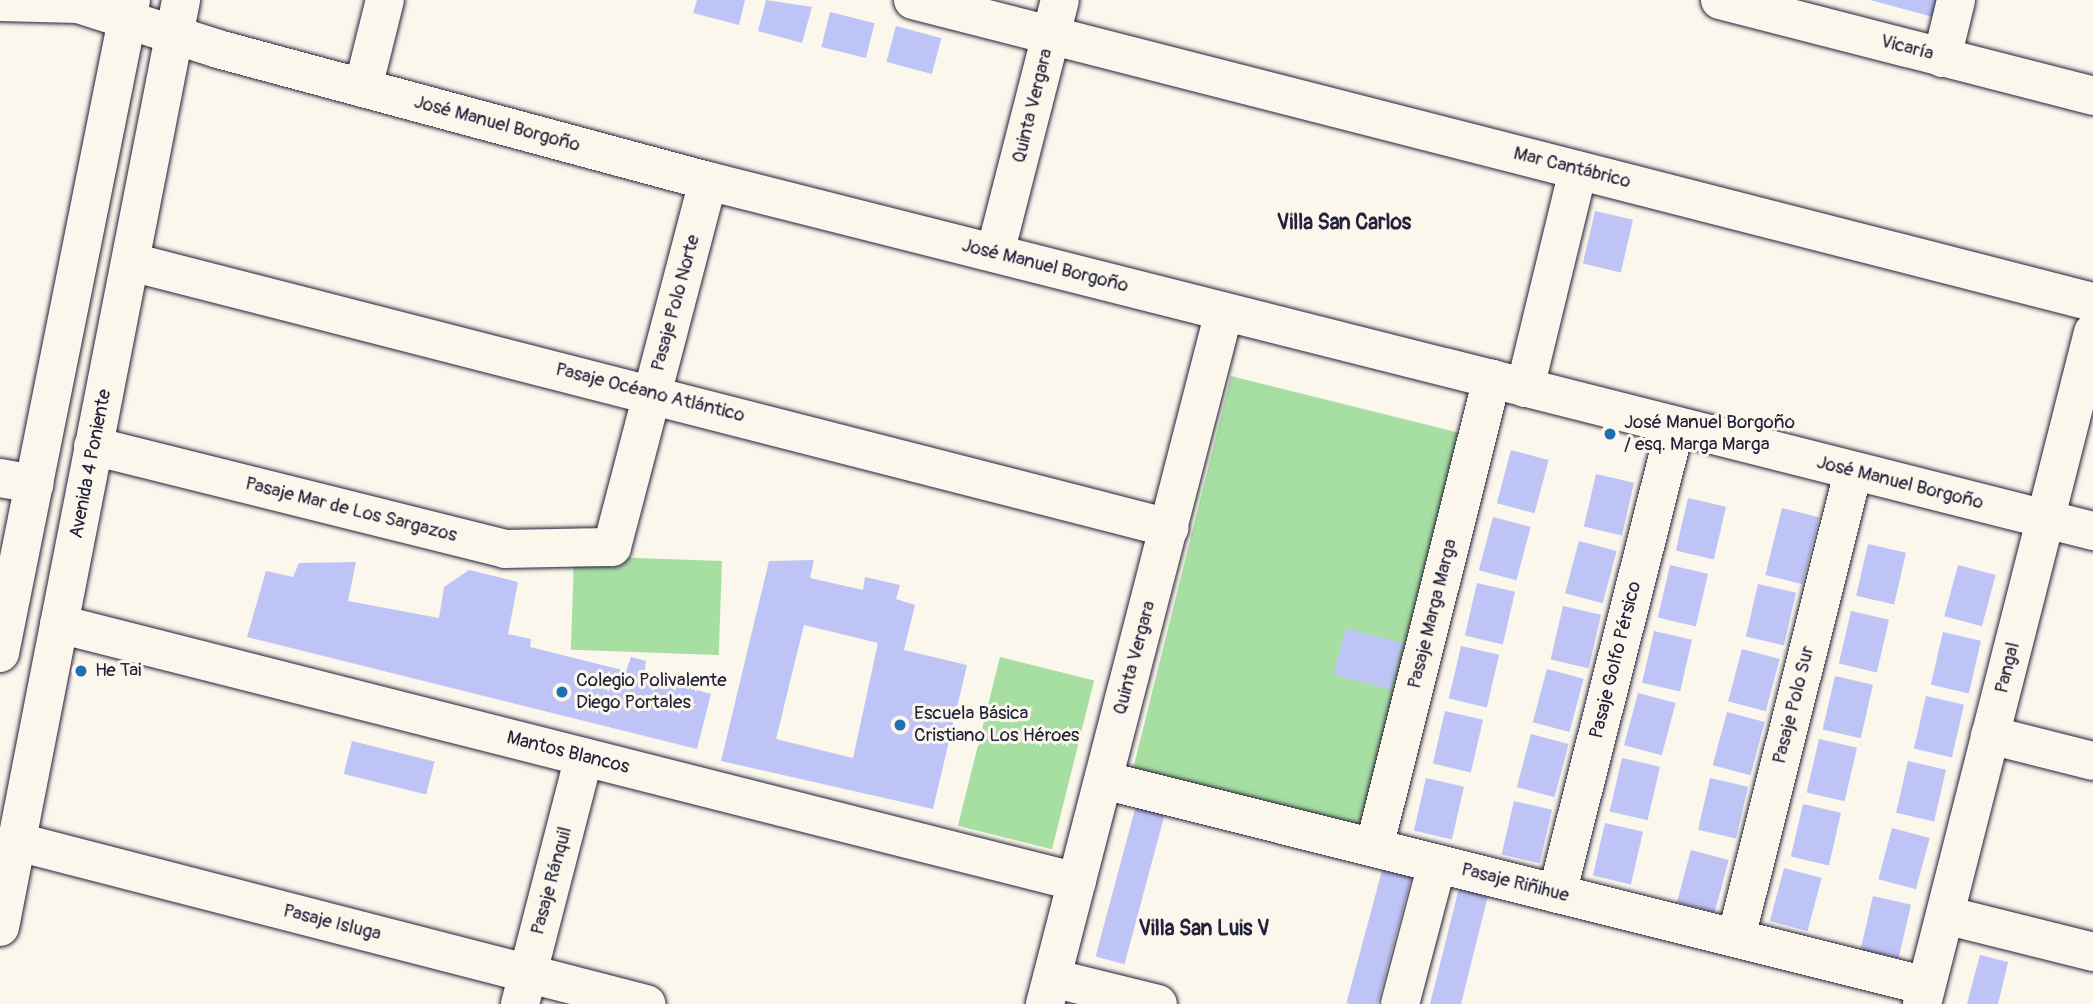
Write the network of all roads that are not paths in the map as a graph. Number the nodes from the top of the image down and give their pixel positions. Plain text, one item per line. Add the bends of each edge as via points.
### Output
1 (385, 0) edge
2 (913, 0) edge
3 (1720, 0) edge
4 (1956, 0) edge
5 (0, 2) edge
6 (129, 10) edge
7 (177, 17) edge
8 (1055, 18) edge
9 (1942, 58) junction
10 (363, 88) junction
11 (2093, 96) edge
12 (1578, 170) junction
13 (708, 181) junction
14 (995, 253) junction
15 (131, 262) junction
16 (2093, 302) edge
17 (1224, 312) junction
18 (2093, 332) edge
19 (1508, 384) junction
20 (652, 392) junction
21 (1675, 426) junction
22 (93, 446) junction
23 (1853, 471) junction
24 (17, 481) edge
25 (2045, 520) junction
26 (1168, 528) junction
27 (2093, 531) edge
28 (612, 547) joint
29 (6, 596) edge
30 (59, 624) junction
31 (0, 653) edge
32 (1990, 735) junction
33 (584, 757) junction
34 (2093, 761) edge
35 (1103, 780) junction
36 (18, 842) junction
37 (1374, 848) junction
38 (1437, 864) junction
39 (1077, 882) junction
40 (1557, 894) junction
41 (1945, 915) junction
42 (0, 927) edge
43 (1735, 938) junction
44 (2093, 952) edge
45 (524, 989) edge
46 (1049, 991) edge
47 (1924, 995) edge
48 (646, 1004) edge
49 (1158, 1004) edge
50 (1400, 1004) edge

1 - 10 street
2 - 8 street, Mar Cantábrico
3 - 9 street, Vicaría
4 - 9 street
5 - 6 street, José Manuel Borgoño
6 - 7 street, José Manuel Borgoño
6 - 24 street
7 - 10 street, José Manuel Borgoño
7 - 15 street, Avenida 4 Poniente
8 - 12 street, Mar Cantábrico
8 - 14 street, Quinta Vergara
9 - 11 street, Vicaría
10 - 13 street, José Manuel Borgoño
12 - 16 street, Mar Cantábrico
12 - 19 street, Pasaje Marga Marga
13 - 14 street, José Manuel Borgoño
13 - 20 street, Pasaje Polo Norte
14 - 17 street, José Manuel Borgoño
15 - 20 street, Pasaje Océano Atlántico
15 - 22 street, Avenida 4 Poniente
17 - 19 street, José Manuel Borgoño
17 - 26 street, Quinta Vergara
18 - 25 street, Pangal
19 - 21 street, José Manuel Borgoño
19 - 37 street, Pasaje Marga Marga
20 - 26 street, Pasaje Océano Atlántico
20 - 28 street, Pasaje Polo Norte
21 - 23 street, José Manuel Borgoño
21 - 40 street, Pasaje Golfo Pérsico
22 - 28 street, Pasaje Mar de Los Sargazos via 505,549
22 - 30 street, Avenida 4 Poniente
23 - 25 street, José Manuel Borgoño
23 - 43 street, Pasaje Polo Sur
24 - 29 street
25 - 27 street, José Manuel Borgoño
25 - 32 street, Pangal
26 - 35 street, Quinta Vergara
29 - 31 street
30 - 33 street, Mantos Blancos
30 - 36 street, Avenida 4 Poniente
32 - 34 street
32 - 41 street, Pangal
33 - 39 street, Mantos Blancos
33 - 45 street, Pasaje Ránquil
35 - 37 street, Pasaje Riñihue
35 - 39 street, Quinta Vergara
36 - 42 street, Avenida 4 Poniente
36 - 45 street, Pasaje Isluga
37 - 38 street, Pasaje Riñihue
38 - 40 street, Pasaje Riñihue
38 - 50 street
39 - 46 street, Quinta Vergara
40 - 43 street, Pasaje Riñihue
41 - 44 street
41 - 47 street, Pangal
43 - 47 street, Pasaje Riñihue
45 - 48 street, Pasaje Isluga
46 - 49 street

